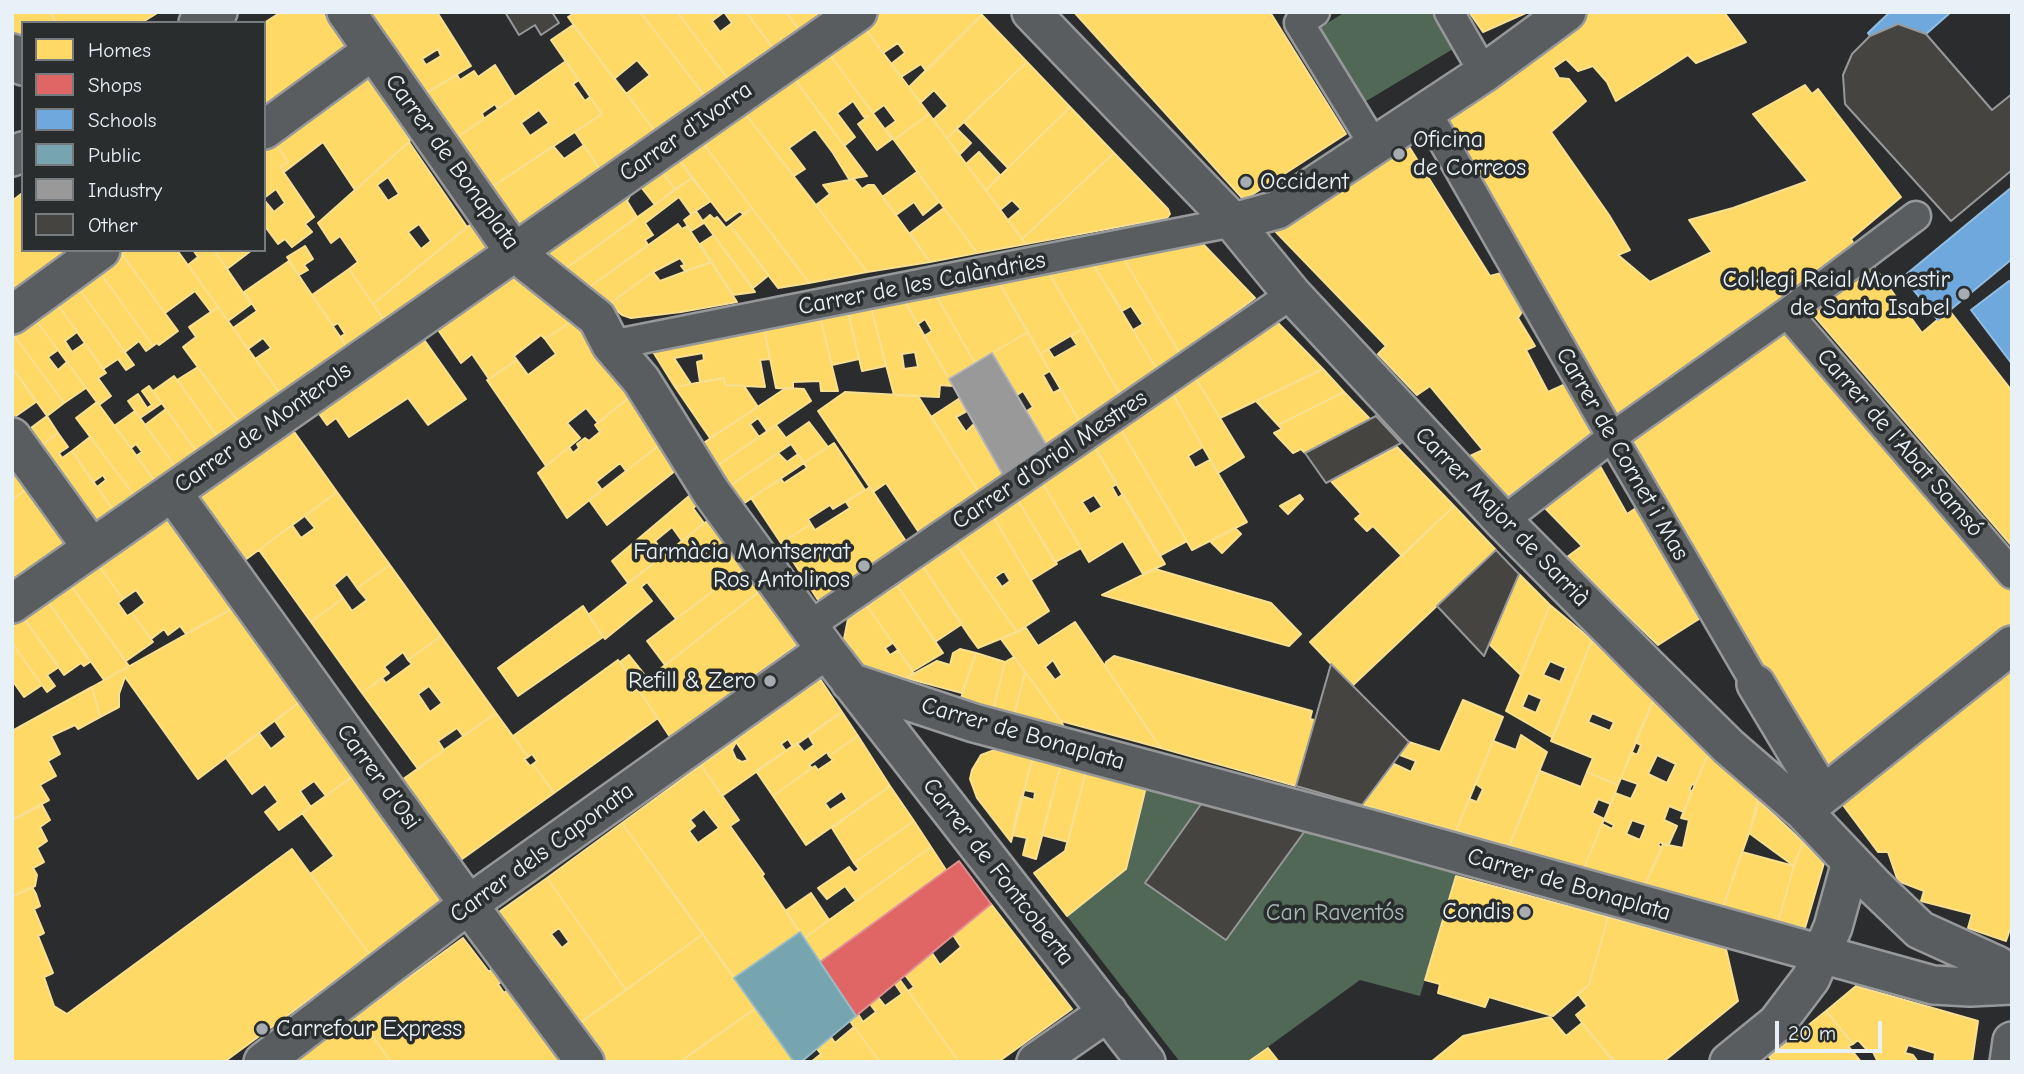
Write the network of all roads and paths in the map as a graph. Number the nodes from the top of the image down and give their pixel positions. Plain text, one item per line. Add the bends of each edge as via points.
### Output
1 (218, 12) edge
2 (346, 12) edge
3 (858, 12) edge
4 (1031, 12) edge
5 (1315, 12) edge
6 (1449, 12) edge
7 (1567, 12) edge
8 (202, 21) edge
9 (372, 51) junction
10 (1484, 73) junction
11 (1426, 111) junction
12 (266, 129) edge
13 (1374, 145) junction
14 (1916, 215) dead end
15 (1233, 222) junction
16 (98, 252) edge
17 (514, 252) junction
18 (1292, 294) junction
19 (1787, 313) junction
20 (12, 315) edge
21 (611, 345) junction
22 (12, 437) edge
23 (1612, 437) junction
24 (172, 492) junction
25 (1503, 521) junction
26 (92, 548) junction
27 (2012, 574) edge
28 (12, 604) edge
29 (818, 638) junction
30 (2012, 645) edge
31 (850, 682) junction
32 (1756, 684) joint
33 (1812, 803) junction
34 (1851, 862) junction
35 (469, 904) junction
36 (1822, 955) junction
37 (2012, 975) edge
38 (2012, 985) edge
39 (1108, 1012) junction
40 (2012, 1041) edge
41 (263, 1062) edge
42 (585, 1062) edge
43 (1036, 1062) edge
44 (1146, 1062) edge
45 (1729, 1062) edge
46 (2009, 1062) edge

1 - 8 street
2 - 9 street, Carrer de Bonaplata
3 - 17 street, Carrer d'Ivorra
4 - 15 street, Carrer Major de Sarrià
5 - 13 street via 1299,23
6 - 10 street
7 - 10 street
9 - 12 street
9 - 17 street, Carrer de Bonaplata
10 - 11 street
11 - 13 street
11 - 23 street, Carrer de Cornet i Mas
13 - 15 street via 1278,210
14 - 19 street
15 - 18 street, Carrer Major de Sarrià
15 - 21 street, Carrer de les Calàndries
16 - 20 street
17 - 21 street, Carrer de Bonaplata via 597,318
17 - 24 street, Carrer de Monterols
18 - 25 street, Carrer Major de Sarrià
18 - 29 street, Carrer d'Oriol Mestres
19 - 23 street
19 - 27 street, Carrer de l'Abat Samsó
21 - 29 street, Carrer de Bonaplata via 641,380 712,492
22 - 26 street
23 - 25 street
23 - 32 street, Carrer de Cornet i Mas
24 - 26 street, Carrer de Monterols
24 - 35 street, Carrer d'Osi
25 - 33 street, Carrer Major de Sarrià via 1729,747
26 - 28 street, Carrer de Monterols
29 - 31 street, Carrer de Bonaplata
29 - 35 street, Carrer dels Caponata
30 - 33 street
31 - 36 street, Carrer de Bonaplata via 974,723
31 - 39 street, Carrer de Fontcoberta
32 - 33 street, Carrer de Cornet i Mas
33 - 34 street, Carrer Major de Sarrià
34 - 36 street
34 - 37 street, Carrer Major de Sarrià via 1920,930
35 - 41 street, Carrer dels Caponata
35 - 42 street, Carrer d'Osi
36 - 38 street, Carrer de Bonaplata via 1933,985
36 - 45 street via 1777,1023
39 - 43 street
39 - 44 street, Carrer de Fontcoberta
40 - 46 street

